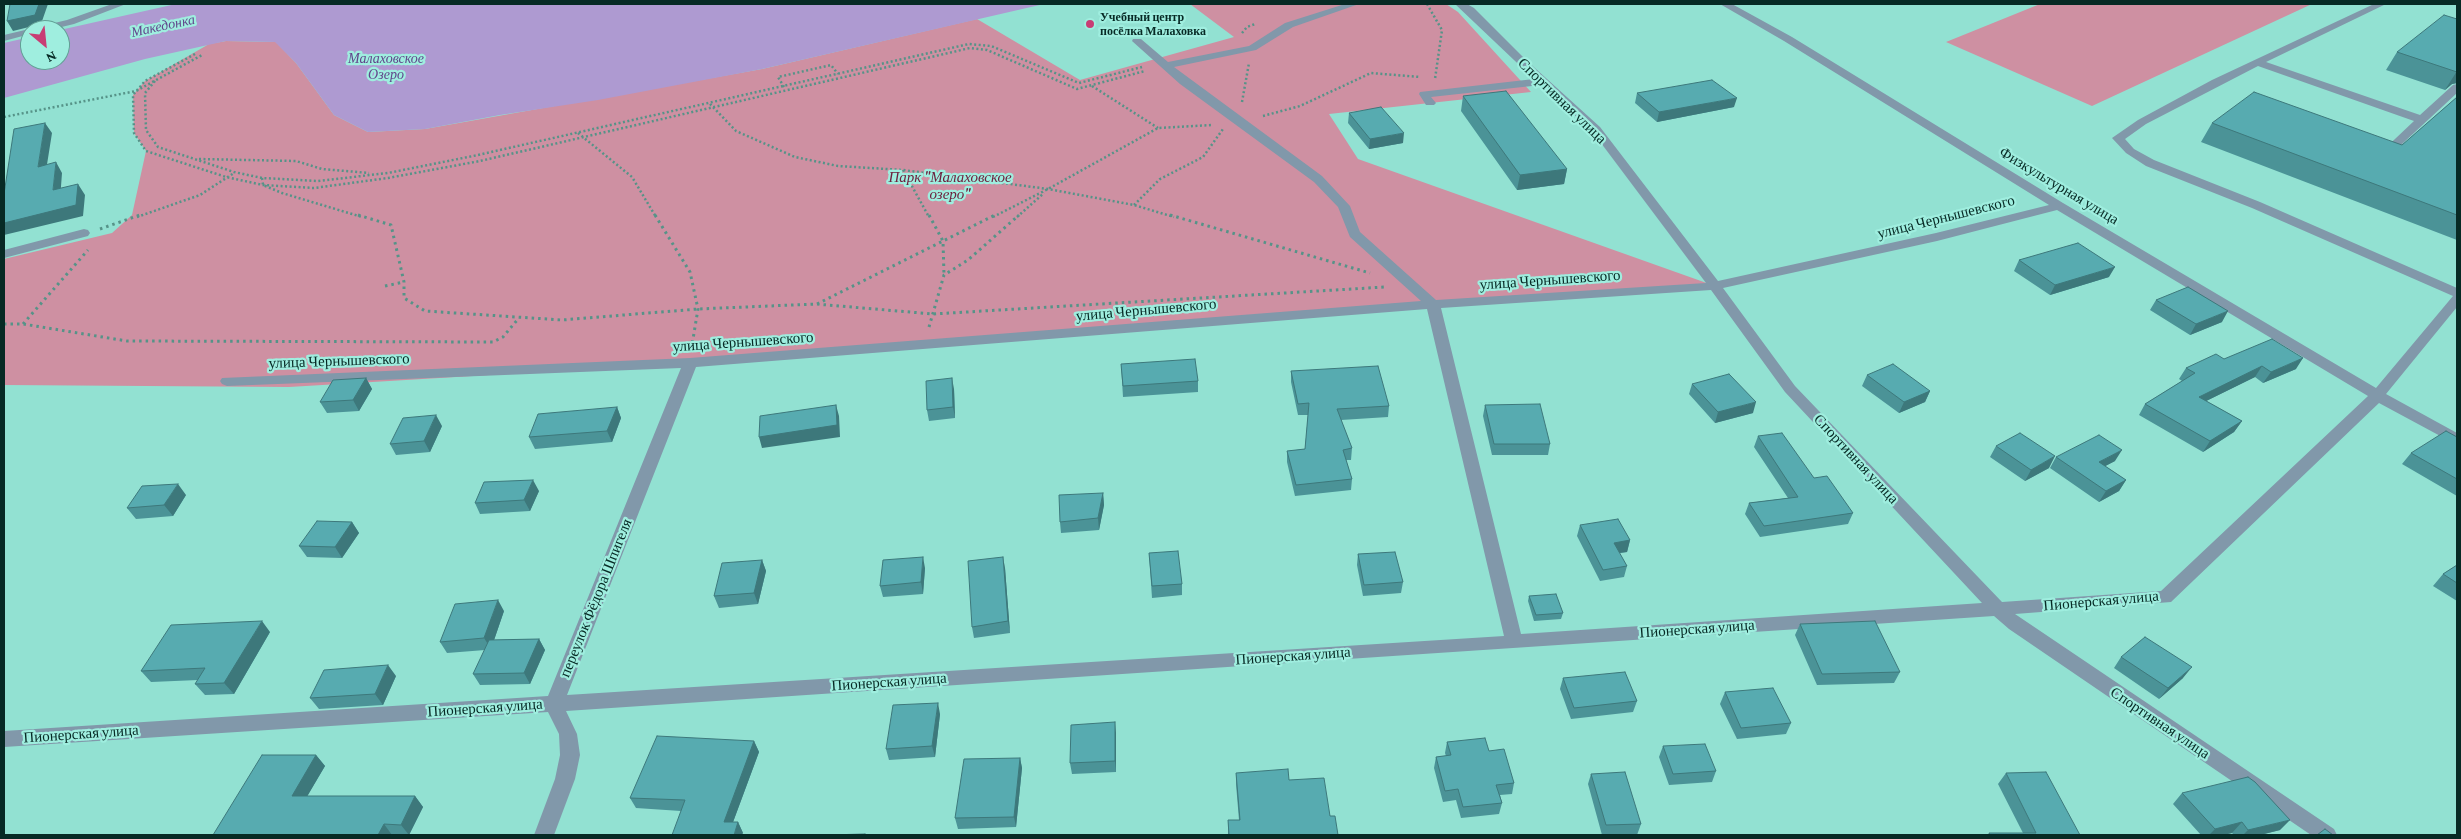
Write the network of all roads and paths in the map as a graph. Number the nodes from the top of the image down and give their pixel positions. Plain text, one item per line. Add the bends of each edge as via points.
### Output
1 (120, 4) edge
2 (1354, 4) edge
3 (1427, 4) edge
4 (1460, 4) edge
5 (1725, 4) edge
6 (2381, 4) edge
7 (70, 22) edge
8 (20, 34) edge
9 (4, 38) edge
10 (1137, 41) dead end
11 (1252, 48) junction
12 (195, 54) dead end
13 (202, 55) dead end
14 (2258, 63) junction
15 (1162, 64) junction
16 (838, 74) junction
17 (1435, 78) junction
18 (155, 81) junction
19 (1544, 81) junction
20 (1084, 82) junction
21 (1091, 86) junction
22 (784, 87) junction
23 (2457, 87) edge
24 (136, 91) junction
25 (1427, 98) joint
26 (710, 104) junction
27 (714, 109) junction
28 (4, 117) edge
29 (2422, 120) junction
30 (1238, 122) junction
31 (1158, 128) junction
32 (578, 133) junction
33 (582, 138) junction
34 (2383, 156) edge
35 (196, 159) junction
36 (903, 170) junction
37 (234, 172) junction
38 (377, 174) junction
39 (226, 177) junction
40 (262, 178) junction
41 (263, 185) junction
42 (1048, 189) junction
43 (1134, 205) junction
44 (2059, 206) junction
45 (84, 233) dead end
46 (101, 234) dead end
47 (943, 241) junction
48 (88, 249) dead end
49 (4, 254) edge
50 (1373, 274) dead end
51 (944, 275) junction
52 (404, 282) junction
53 (1411, 285) junction
54 (385, 286) dead end
55 (1715, 286) junction
56 (2457, 294) edge
57 (2457, 299) edge
58 (816, 304) junction
59 (1433, 304) junction
60 (698, 309) junction
61 (933, 314) junction
62 (519, 319) junction
63 (4, 324) edge
64 (23, 324) junction
65 (924, 344) junction
66 (690, 363) junction
67 (227, 382) dead end
68 (2377, 396) junction
69 (2457, 440) edge
70 (1998, 609) junction
71 (1514, 642) junction
72 (554, 704) junction
73 (4, 739) edge
74 (544, 835) edge
75 (2327, 835) edge

1 - 7 street
2 - 11 street via 1289,25
3 - 17 path via 1442,30
4 - 19 street, Спортивная улица
5 - 44 street, Физкультурная улица via 1788,39
6 - 14 street
8 - 9 street
10 - 15 street
11 - 15 street
11 - 30 path
12 - 24 path via 144,81
13 - 18 path
14 - 29 street
14 - 56 street via 2183,99 2118,138 2130,151 2150,162
15 - 20 path
15 - 21 path
15 - 30 street
16 - 20 path via 969,44 991,46 1076,82
16 - 22 path
16 - 22 path via 831,65 778,77
17 - 25 path
17 - 30 path via 1371,73 1300,106
18 - 24 path
18 - 35 path via 145,93 146,130 158,147
19 - 25 street
19 - 55 street, Спортивная улица via 1596,129
20 - 21 path
21 - 27 path via 1077,89 987,50 970,48
21 - 31 path
22 - 26 path
23 - 29 street
24 - 28 path
24 - 39 path via 133,95 134,133 146,151
26 - 27 path
26 - 32 path
27 - 33 path
27 - 36 path via 736,131 795,157 838,166
29 - 34 street
30 - 53 street via 1318,179 1344,206 1354,234
31 - 42 path
31 - 43 path via 1226,125 1203,157 1160,179
32 - 33 path
32 - 38 path via 478,156
33 - 41 path via 388,178 314,188
33 - 60 path via 632,177 690,272
35 - 37 path
35 - 38 path via 296,161 322,169
36 - 42 path
36 - 47 path
37 - 39 path
37 - 40 path
38 - 40 path via 318,181
39 - 41 path
39 - 46 path via 200,194 108,227
40 - 41 path
41 - 52 path via 391,225
42 - 43 path
42 - 47 path
42 - 51 path via 968,260
43 - 50 path
44 - 55 street, улица Чернышевского via 1937,237
44 - 68 street, Физкультурная улица
45 - 49 street
47 - 51 path
47 - 58 path
48 - 64 path
51 - 61 path
52 - 54 path
52 - 62 path via 404,298 425,311
53 - 59 street
53 - 61 path
55 - 59 street, улица Чернышевского
55 - 70 street, Спортивная улица via 1790,388
57 - 68 street, Пионерская улица
58 - 60 path
58 - 61 path
59 - 65 street, улица Чернышевского
59 - 71 street
60 - 62 path via 562,320
60 - 66 path
61 - 65 path
62 - 64 path via 503,337 493,342 127,341
63 - 64 path
65 - 66 street, улица Чернышевского
66 - 67 street, улица Чернышевского
66 - 72 street, переулок Фёдора Шпигеля
68 - 69 street, Физкультурная улица
68 - 70 street, Пионерская улица via 2165,597
70 - 71 street, Пионерская улица
70 - 75 street, Спортивная улица via 2023,630
71 - 72 street, Пионерская улица
72 - 73 street, Пионерская улица
72 - 74 street via 568,734 570,755 565,779

